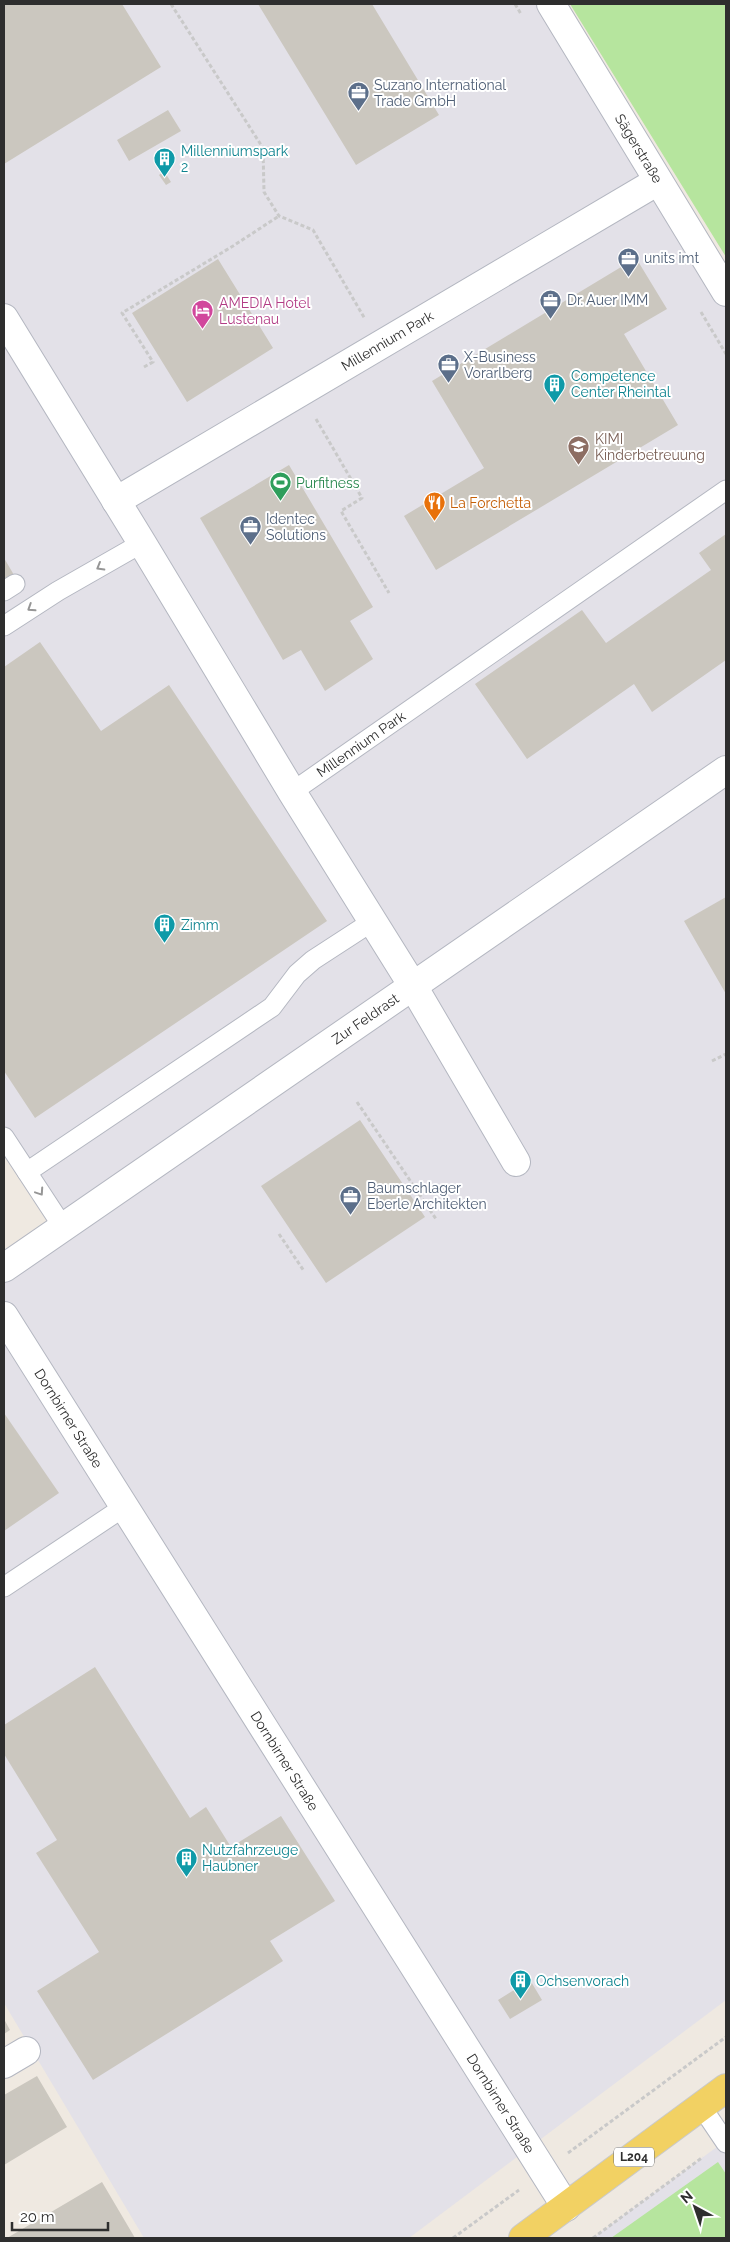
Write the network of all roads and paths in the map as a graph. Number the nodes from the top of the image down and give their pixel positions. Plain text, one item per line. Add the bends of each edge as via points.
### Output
1 (171, 4) edge
2 (551, 4) edge
3 (658, 181) junction
4 (279, 216) junction
5 (726, 292) edge
6 (4, 318) edge
7 (380, 346) junction
8 (144, 367) dead end
9 (300, 393) junction
10 (726, 490) edge
11 (116, 502) junction
12 (142, 542) junction
13 (389, 593) dead end
14 (4, 626) edge
15 (726, 770) edge
16 (292, 792) junction
17 (373, 921) junction
18 (413, 986) junction
19 (726, 1054) edge
20 (712, 1062) dead end
21 (357, 1102) dead end
22 (4, 1137) edge
23 (516, 1162) dead end
24 (27, 1172) junction
25 (436, 1219) dead end
26 (63, 1227) junction
27 (279, 1234) dead end
28 (4, 1268) edge
29 (304, 1270) dead end
30 (8, 1334) edge
31 (124, 1507) junction
32 (4, 1587) edge
33 (726, 2037) edge
34 (726, 2088) edge
35 (701, 2106) junction
36 (726, 2142) edge
37 (580, 2144) dead end
38 (511, 2197) dead end
39 (566, 2207) junction
40 (453, 2238) edge
41 (523, 2238) edge
42 (594, 2238) edge

1 - 4 path via 263,148 264,192
2 - 3 street, Sägerstraße
3 - 5 street, Sägerstraße
3 - 7 street, Millennium Park
4 - 7 path via 313,230
4 - 8 path via 122,313 153,362
6 - 11 street
7 - 9 street, Millennium Park
9 - 11 street, Millennium Park
9 - 13 path via 362,498 341,511
10 - 16 lane, Millennium Park
11 - 12 street
12 -> 14 lane
12 - 16 street
15 - 18 street, Zur Feldrast
16 - 17 street
17 - 18 street
17 - 24 lane via 313,960 297,974 272,1007
18 - 23 street
18 - 26 street, Zur Feldrast
19 - 20 path
21 - 25 path
22 - 24 lane
24 -> 26 lane
26 - 28 street, Zur Feldrast
27 - 29 path
30 - 31 street, Dornbirner Straße
31 - 32 lane
31 - 39 street, Dornbirner Straße
33 - 37 path
34 - 35 main road, L204
35 - 36 lane
35 - 39 main road, L204
36 - 42 path
38 - 40 path
39 - 41 main road, L204

